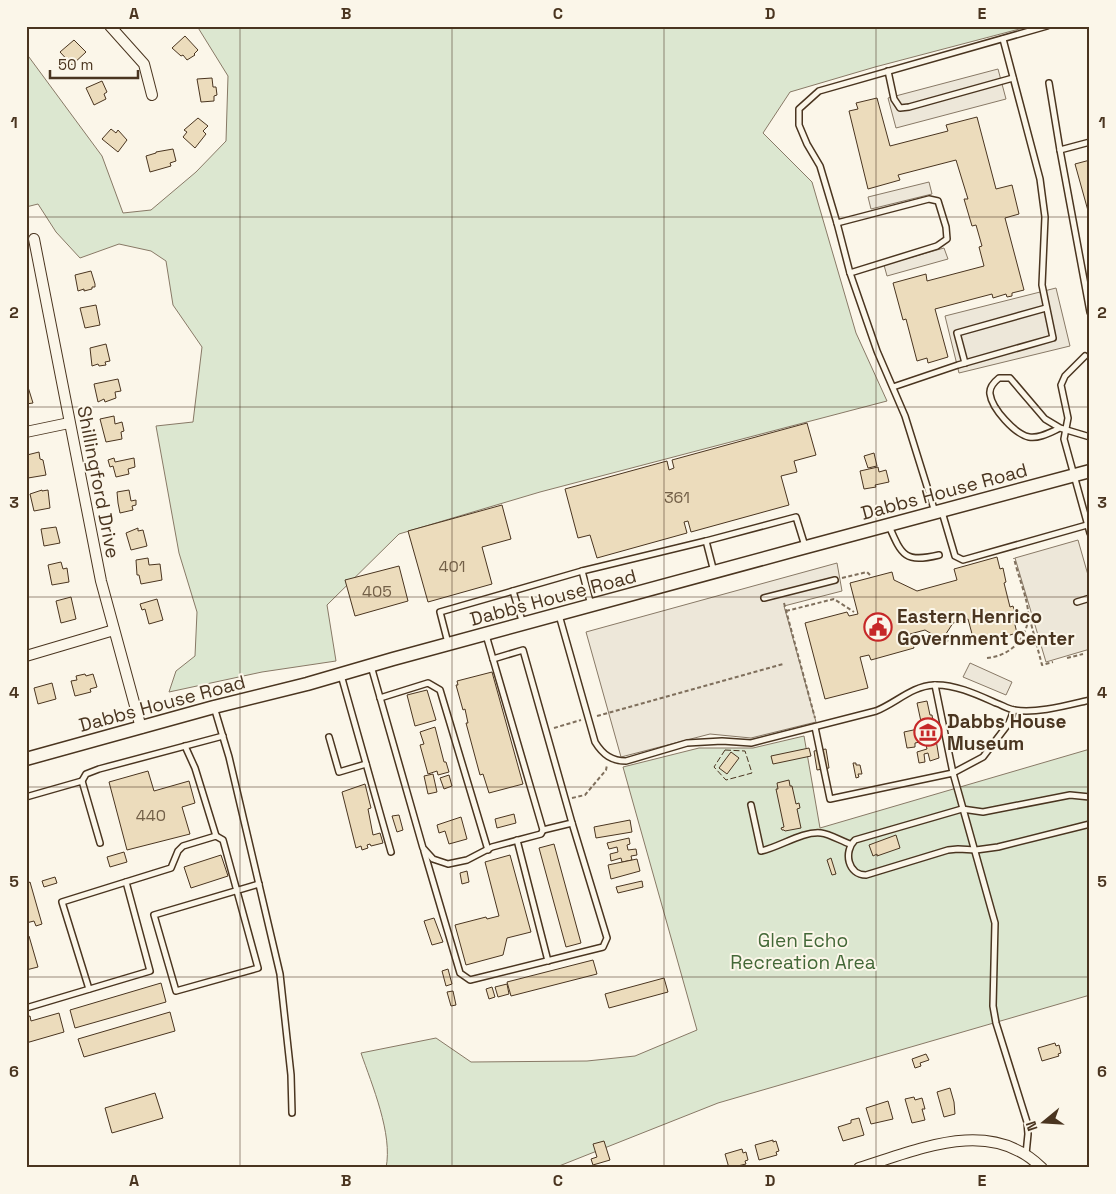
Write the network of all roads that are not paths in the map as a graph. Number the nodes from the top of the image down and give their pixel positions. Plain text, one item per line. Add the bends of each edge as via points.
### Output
1 (110, 26) edge
2 (1047, 26) edge
3 (1002, 39) junction
4 (888, 71) junction
5 (1013, 78) junction
6 (1048, 83) dead end
7 (152, 95) dead end
8 (1090, 142) edge
9 (1060, 150) junction
10 (837, 223) junction
11 (34, 239) dead end
12 (850, 273) junction
13 (1046, 308) junction
14 (1090, 312) edge
15 (1085, 356) dead end
16 (965, 363) junction
17 (893, 387) junction
18 (69, 423) junction
19 (1063, 429) junction
20 (26, 432) edge
21 (1090, 437) edge
22 (1090, 471) edge
23 (1073, 476) junction
24 (939, 512) junction
25 (889, 525) junction
26 (1088, 525) junction
27 (1090, 533) edge
28 (706, 541) junction
29 (805, 547) junction
30 (939, 555) dead end
31 (582, 571) junction
32 (714, 572) junction
33 (835, 580) road end
34 (513, 591) junction
35 (764, 598) dead end
36 (1090, 598) edge
37 (1077, 602) dead end
38 (591, 606) junction
39 (559, 615) junction
40 (523, 624) junction
41 (114, 630) junction
42 (486, 634) junction
43 (448, 644) junction
44 (26, 656) edge
45 (493, 659) junction
46 (371, 666) junction
47 (341, 675) junction
48 (935, 685) junction
49 (380, 698) junction
50 (1090, 700) edge
51 (214, 707) junction
52 (1014, 710) junction
53 (815, 727) junction
54 (141, 728) junction
55 (223, 736) junction
56 (329, 737) dead end
57 (186, 746) junction
58 (26, 759) edge
59 (366, 764) junction
60 (953, 773) junction
61 (82, 781) junction
62 (26, 797) edge
63 (1090, 797) edge
64 (751, 805) dead end
65 (962, 809) junction
66 (572, 823) junction
67 (1090, 824) edge
68 (543, 830) junction
69 (216, 836) junction
70 (517, 840) junction
71 (100, 843) dead end
72 (850, 844) junction
73 (423, 848) junction
74 (488, 850) junction
75 (976, 850) junction
76 (391, 852) dead end
77 (126, 882) junction
78 (258, 884) junction
79 (237, 891) junction
80 (548, 961) junction
81 (89, 989) junction
82 (26, 1008) edge
83 (292, 1113) dead end
84 (1026, 1154) junction
85 (858, 1168) edge
86 (1042, 1168) edge

1 - 7 street via 144,64
2 - 3 lane
3 - 4 lane
3 - 5 lane
4 - 5 lane via 894,99 900,108
4 - 10 lane via 819,91 799,109 799,125 820,166
5 - 13 lane via 1040,179 1045,217 1042,285
6 - 9 lane
8 - 9 lane
9 - 14 lane
10 - 12 lane
10 - 12 lane via 929,200 938,201 946,227 947,239 937,246
11 - 18 street, Shillingford Drive
12 - 17 lane
13 - 16 lane via 1053,338
13 - 16 lane via 957,333
15 - 19 lane via 1065,376 1061,385 1068,418
16 - 17 lane
17 - 24 lane
18 - 20 street
18 - 41 street, Shillingford Drive
19 - 19 lane via 1045,419 1013,380 999,378 992,385 993,404 1021,433 1035,437
19 - 21 lane
19 - 23 lane
22 - 23 street, Dabbs House Road
23 - 24 street, Dabbs House Road
23 - 26 lane
24 - 25 street, Dabbs House Road
24 - 26 lane via 955,556 963,560
25 - 29 street, Dabbs House Road
25 - 30 lane via 897,544 909,556 916,559
26 - 27 lane
28 - 29 lane via 796,517
28 - 31 lane
28 - 32 lane
29 - 32 street, Dabbs House Road
31 - 34 lane
31 - 38 lane
32 - 38 street, Dabbs House Road
33 - 35 lane
34 - 40 lane
34 - 43 lane via 440,612
36 - 37 lane
38 - 39 street, Dabbs House Road
39 - 40 street, Dabbs House Road
39 - 53 lane via 595,742 610,758 626,761 687,743 751,743
40 - 42 street, Dabbs House Road
41 - 44 street
41 - 54 street, Shillingford Drive
42 - 43 street, Dabbs House Road
42 - 45 lane
43 - 46 street, Dabbs House Road
45 - 66 lane via 523,650
45 - 68 lane
46 - 47 street, Dabbs House Road
46 - 49 lane
47 - 51 street, Dabbs House Road
47 - 59 lane
48 - 52 lane via 978,695
48 - 53 lane via 913,691 876,711
48 - 60 lane
49 - 73 lane
49 - 74 lane via 428,683 440,690
50 - 52 lane via 1045,710
51 - 54 street, Dabbs House Road
51 - 55 lane
52 - 60 lane via 1009,723 983,757
53 - 60 lane via 830,799
54 - 58 street, Dabbs House Road
55 - 57 lane
55 - 78 lane
56 - 59 lane via 339,772
57 - 61 lane via 99,769 86,774
57 - 69 lane
59 - 76 lane
60 - 65 lane
61 - 62 lane
61 - 71 lane
63 - 65 lane via 1070,796 984,812
64 - 72 lane via 761,851 822,833
65 - 72 lane via 870,835
65 - 75 lane
66 - 68 lane
66 - 80 lane via 607,938 603,947
67 - 75 lane
68 - 70 lane via 541,834
69 - 77 lane via 183,846 171,868
69 - 79 lane via 223,840
70 - 74 lane
70 - 80 lane
72 - 75 lane via 849,861 859,875 948,850
73 - 74 lane via 433,860 448,864 467,860
73 - 80 lane via 460,973 470,980
75 - 84 lane via 995,922 993,1006 1027,1122
77 - 81 lane via 150,971
77 - 81 lane via 62,902
78 - 79 lane
78 - 83 lane via 280,974
79 - 79 lane via 154,915 176,991 258,968
81 - 82 lane
84 - 85 street via 1013,1147 981,1140 962,1140 943,1142
84 - 86 street

